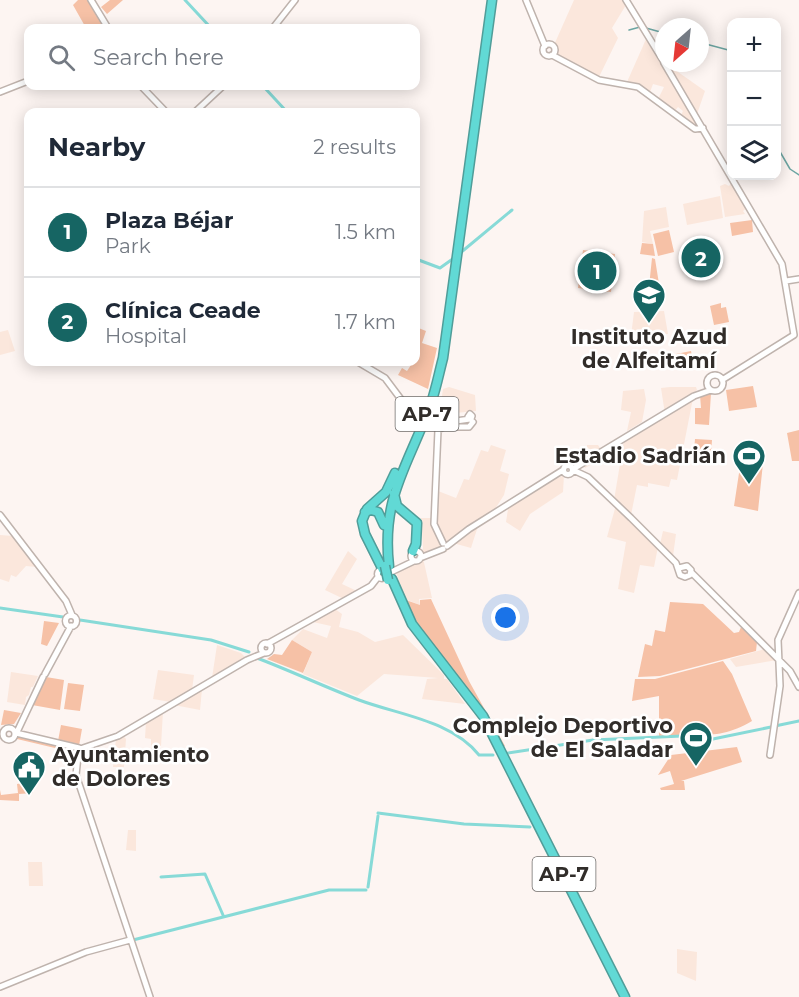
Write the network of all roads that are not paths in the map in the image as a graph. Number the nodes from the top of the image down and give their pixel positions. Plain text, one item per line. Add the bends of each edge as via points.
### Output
1 (92, 0) edge
2 (296, 0) edge
3 (491, 0) edge
4 (526, 0) edge
5 (628, 2) edge
6 (106, 24) edge
7 (276, 24) edge
8 (546, 46) junction
9 (655, 48) edge
10 (553, 53) junction
11 (669, 72) edge
12 (24, 83) edge
13 (145, 90) edge
14 (219, 90) edge
15 (2, 93) edge
16 (162, 108) edge
17 (199, 108) edge
18 (703, 128) junction
19 (456, 257) junction
20 (799, 279) edge
21 (786, 280) junction
22 (796, 330) edge
23 (365, 366) edge
24 (723, 378) junction
25 (709, 388) junction
26 (400, 465) junction
27 (572, 470) junction
28 (393, 492) junction
29 (365, 513) junction
30 (406, 513) junction
31 (0, 516) edge
32 (384, 525) junction
33 (387, 537) junction
34 (443, 545) junction
35 (416, 554) junction
36 (681, 567) junction
37 (384, 572) junction
38 (689, 575) junction
39 (799, 592) edge
40 (780, 662) junction
41 (786, 667) junction
42 (780, 671) junction
43 (799, 687) edge
44 (17, 733) junction
45 (1, 735) edge
46 (79, 753) junction
47 (770, 755) dead end
48 (130, 940) junction
49 (0, 987) edge
50 (150, 997) edge
51 (623, 997) edge

1 - 6 main road
2 - 7 main road
3 - 19 highway, AP-7
4 - 8 main road
5 - 9 main road
8 - 10 main road via 553,46
8 - 10 main road via 544,54
10 - 18 main road via 599,80 638,87 695,129
11 - 18 main road
12 - 15 main road
13 - 16 main road
14 - 17 main road
18 - 21 main road via 779,258
19 - 26 highway, AP-7 via 435,379
19 - 28 highway, AP-7 via 443,358 432,402
20 - 21 main road
21 - 22 main road
22 - 24 main road
23 - 34 main road, bridge via 385,378 403,402 419,411 449,422 469,419 469,427 438,430 434,525
24 - 25 main road via 721,388
24 - 25 main road via 710,377
25 - 27 main road
26 - 29 highway via 386,492
26 - 32 highway, AP-7
27 - 34 main road
27 - 36 main road via 592,481
28 - 30 highway via 396,504
28 - 33 highway, AP-7
29 - 32 highway via 376,510
29 - 37 highway via 363,528
30 - 33 highway via 393,516
30 - 35 highway via 417,523
31 - 44 main road via 77,621 69,625
32 - 37 highway, AP-7
33 - 37 highway, AP-7
34 - 35 main road
35 - 37 main road
36 - 38 main road via 689,567
36 - 38 main road via 680,575
37 - 46 main road via 370,586 262,651 118,736
37 - 51 highway, AP-7 via 409,626 479,717
38 - 40 main road
39 - 40 main road via 780,634
40 - 41 main road
40 - 42 main road
41 - 42 main road
41 - 43 main road
42 - 47 main road via 780,697
44 - 45 main road
44 - 45 main road via 13,739
44 - 46 main road
46 - 48 main road via 75,771
48 - 49 main road via 86,952
48 - 50 main road

